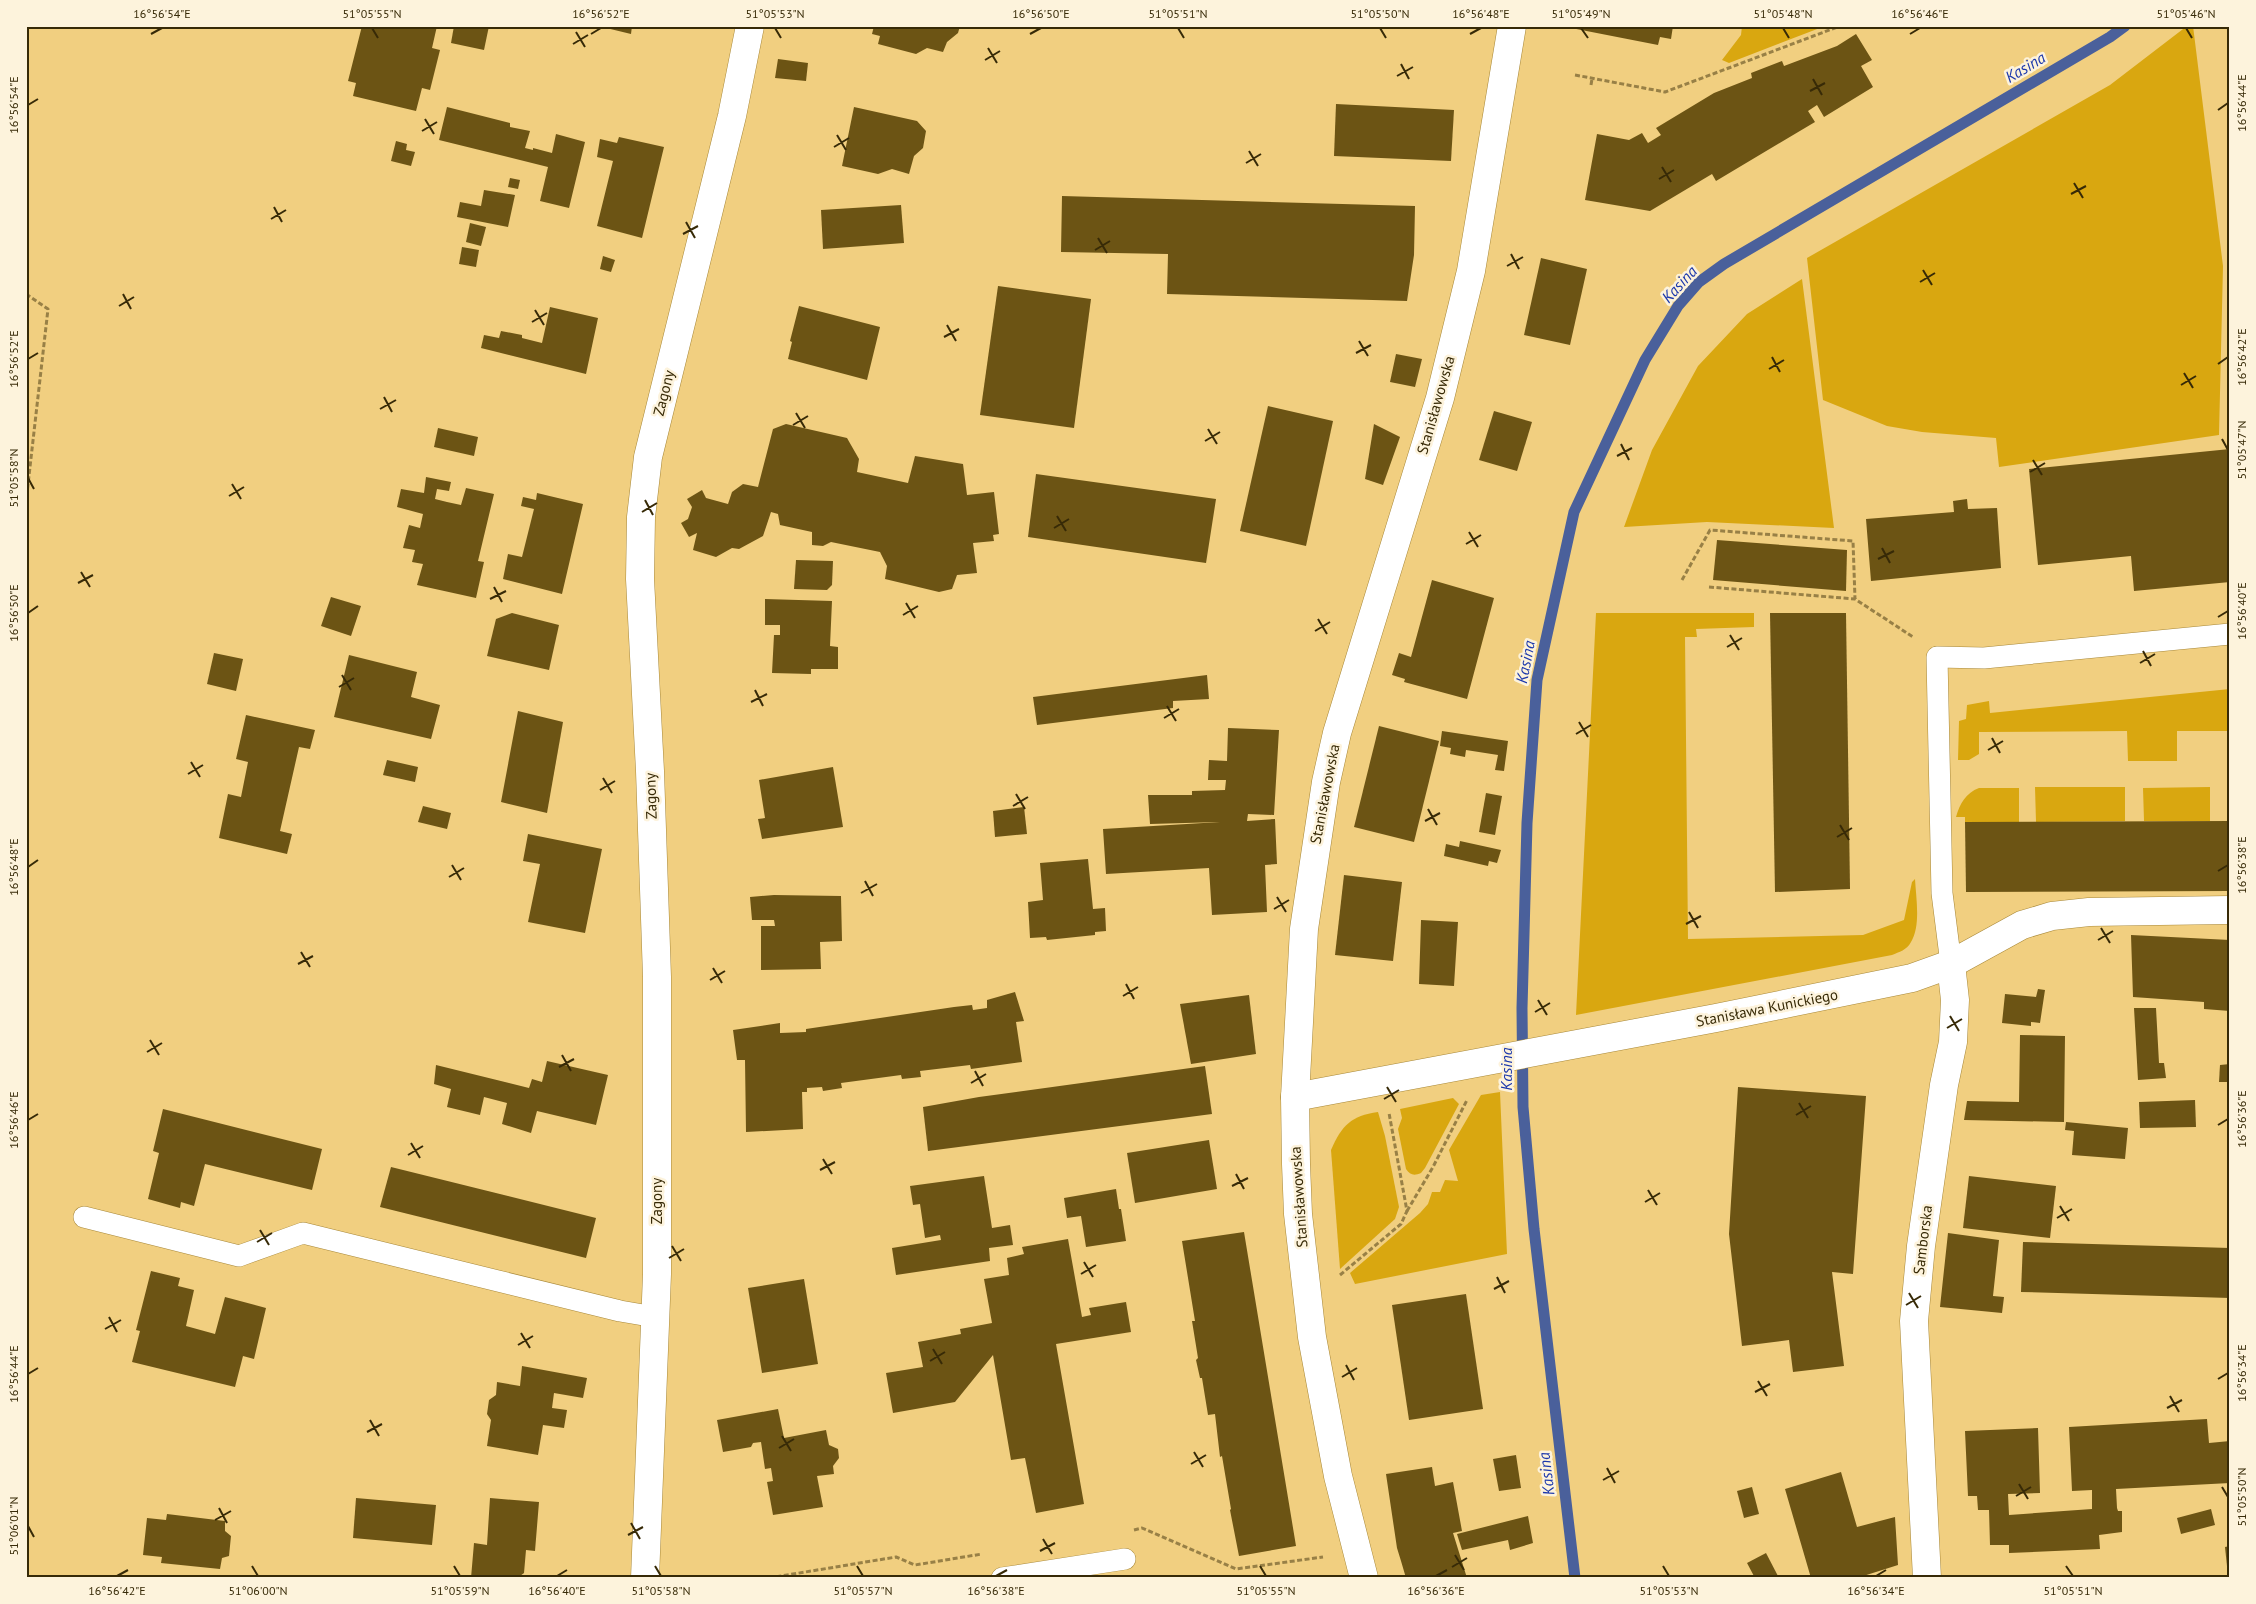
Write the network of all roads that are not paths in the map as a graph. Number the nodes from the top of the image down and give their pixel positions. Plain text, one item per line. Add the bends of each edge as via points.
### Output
1 (750, 26) edge
2 (1512, 26) edge
3 (2230, 634) edge
4 (2230, 910) edge
5 (1951, 964) junction
6 (1295, 1097) junction
7 (84, 1217) dead end
8 (655, 1317) junction
9 (1125, 1559) dead end
10 (645, 1578) edge
11 (1002, 1578) edge
12 (1364, 1578) edge
13 (1926, 1578) edge

1 - 8 street, Zagony via 732,116 648,457 641,517 640,579 657,977
2 - 6 street, Stanisławowska via 1471,271 1447,371 1337,733 1326,782 1304,929
3 - 5 lane via 1984,658 1937,657 1942,893
4 - 5 street, Stanisława Kunickiego via 2089,912 2052,916 2022,925
5 - 6 street, Stanisława Kunickiego via 1912,978
5 - 13 street, Samborska via 1955,1000 1953,1042 1922,1236 1914,1321
6 - 12 street, Stanisławowska via 1298,1214 1312,1336 1338,1476
7 - 8 lane via 239,1256 303,1234
8 - 10 street, Zagony
9 - 11 lane

